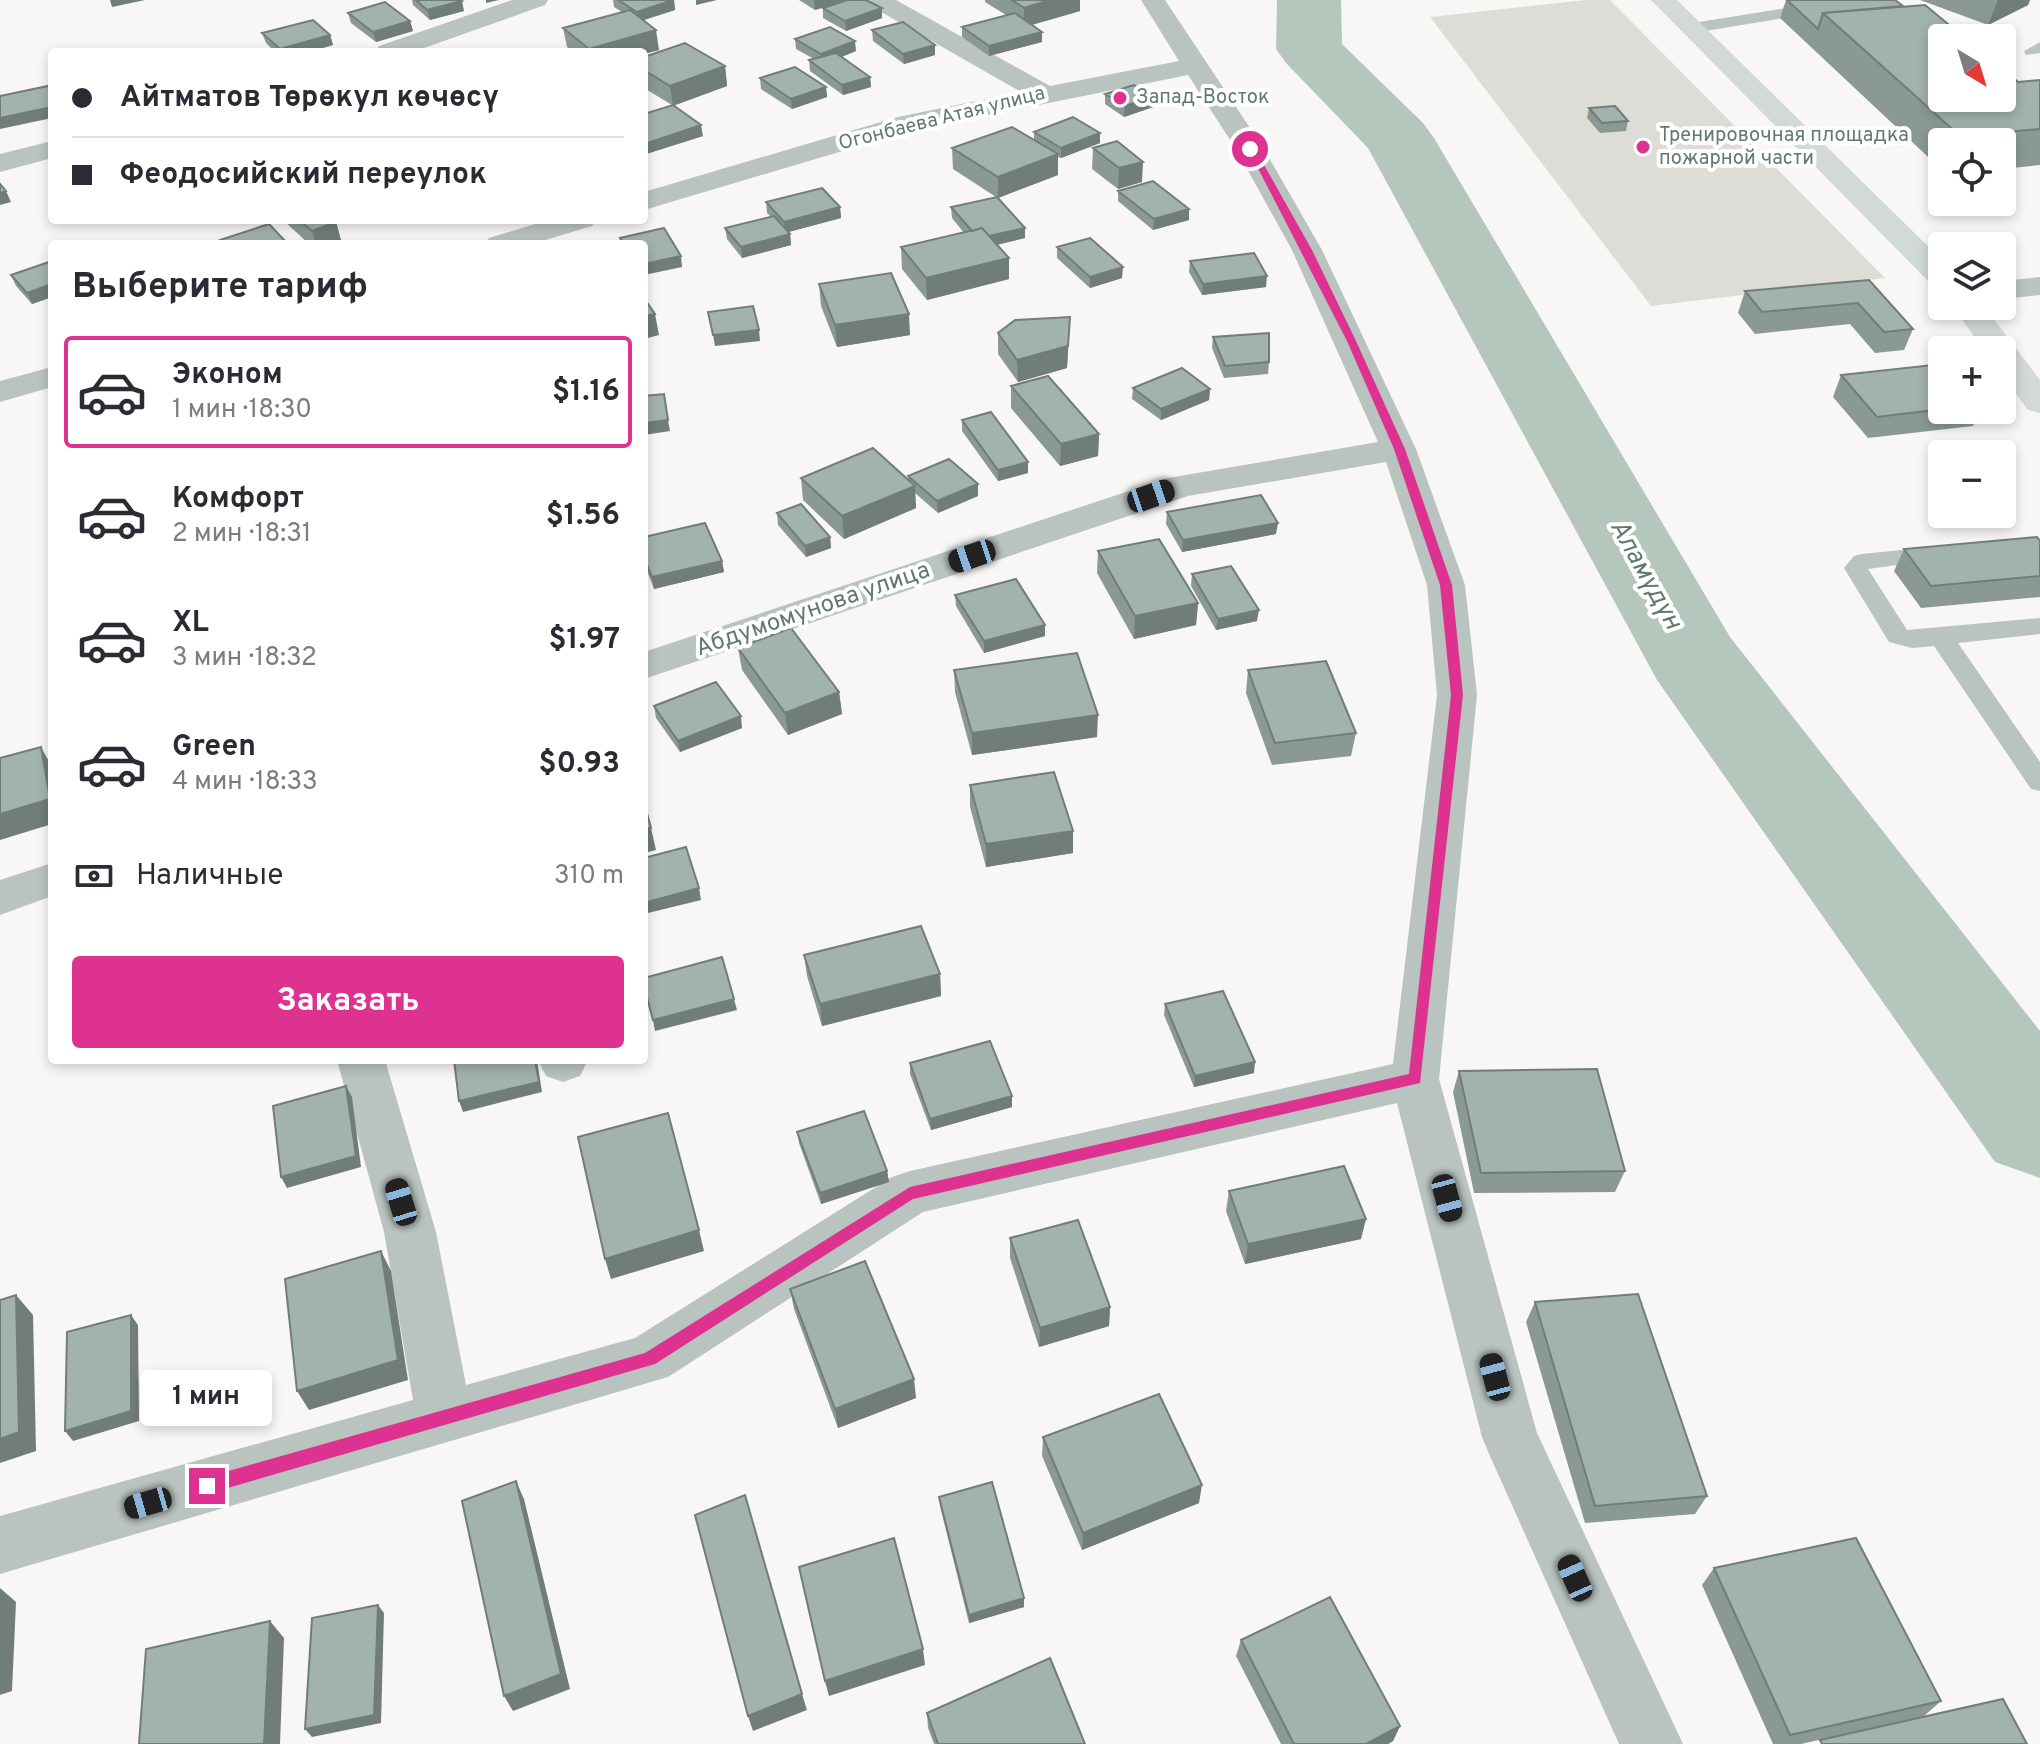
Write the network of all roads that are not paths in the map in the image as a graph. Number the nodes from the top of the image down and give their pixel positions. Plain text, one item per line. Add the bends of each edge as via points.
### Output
1 (536, 0) edge
2 (878, 0) edge
3 (1153, 0) edge
4 (1663, 0) edge
5 (1864, 0) edge
6 (1693, 28) junction
7 (399, 48) edge
8 (1197, 65) junction
9 (1044, 94) junction
10 (48, 150) edge
11 (0, 163) edge
12 (648, 200) edge
13 (568, 224) edge
14 (514, 240) edge
15 (1928, 263) edge
16 (2040, 286) edge
17 (2016, 289) edge
18 (2016, 371) edge
19 (48, 378) edge
20 (0, 392) edge
21 (2040, 403) edge
22 (1399, 449) junction
23 (1958, 551) edge
24 (2037, 631) edge
25 (1941, 637) junction
26 (648, 665) edge
27 (2040, 782) edge
28 (48, 880) edge
29 (0, 898) edge
30 (362, 1064) edge
31 (1415, 1079) junction
32 (444, 1418) junction
33 (0, 1545) edge
34 (1651, 1744) edge

1 - 7 street
2 - 9 street
3 - 8 street
4 - 6 street
5 - 6 lane
6 - 15 street
8 - 9 street, Огонбаева Атая улица
8 - 22 street via 1307,250
9 - 12 street, Огонбаева Атая улица via 908,123
10 - 11 street
13 - 14 street
16 - 17 street
18 - 21 street
19 - 20 street
22 - 26 street, Абдумомунова улица via 1181,486
22 - 31 street via 1446,585 1457,695
23 - 25 lane via 1862,561 1856,568 1898,636
24 - 25 lane
25 - 27 lane
28 - 29 street
30 - 32 street via 410,1232
31 - 32 street via 910,1193 649,1359
31 - 34 street via 1510,1437
32 - 33 street

